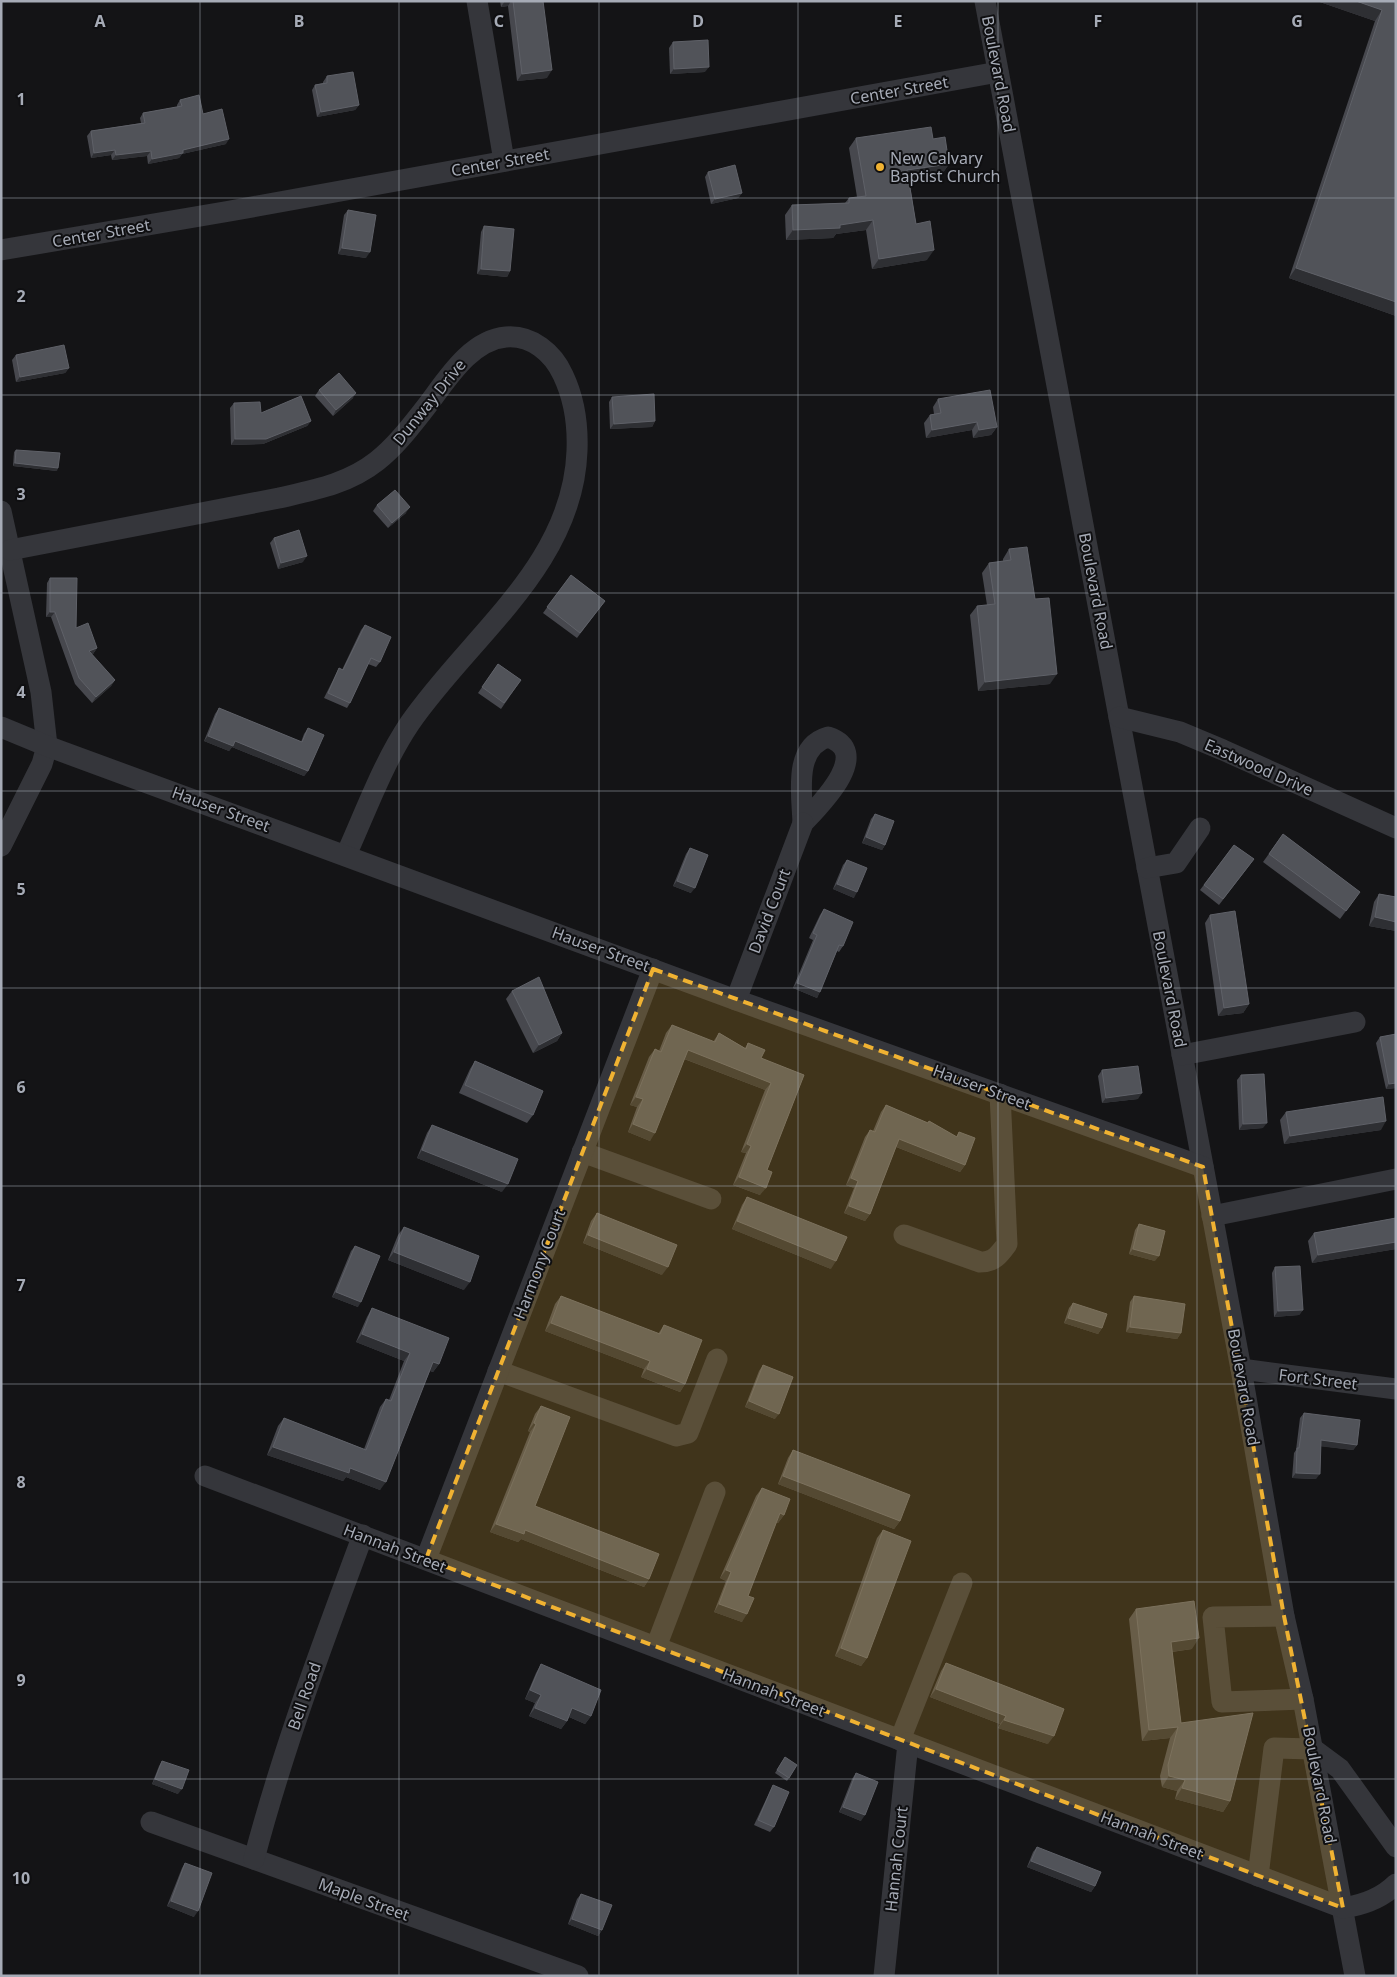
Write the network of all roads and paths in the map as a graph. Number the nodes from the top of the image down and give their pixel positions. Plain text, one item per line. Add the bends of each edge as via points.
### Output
1 (476, 1) edge
2 (985, 1) edge
3 (998, 72) junction
4 (504, 161) junction
5 (1, 250) edge
6 (1, 511) edge
7 (10, 550) junction
8 (1119, 717) junction
9 (1, 727) edge
10 (47, 746) junction
11 (803, 823) dead end
12 (1200, 828) dead end
13 (1396, 828) edge
14 (1, 846) edge
15 (346, 855) junction
16 (1147, 868) junction
17 (652, 969) junction
18 (736, 1000) junction
19 (1355, 1022) dead end
20 (1182, 1055) junction
21 (1000, 1094) junction
22 (582, 1152) junction
23 (1203, 1167) junction
24 (1396, 1179) edge
25 (711, 1199) dead end
26 (1212, 1216) junction
27 (904, 1236) dead end
28 (718, 1360) dead end
29 (1241, 1369) junction
30 (498, 1371) junction
31 (1396, 1389) edge
32 (204, 1476) dead end
33 (715, 1492) dead end
34 (363, 1535) junction
35 (426, 1559) junction
36 (962, 1583) dead end
37 (1284, 1616) junction
38 (656, 1647) junction
39 (1304, 1699) junction
40 (904, 1741) junction
41 (1313, 1749) junction
42 (151, 1822) dead end
43 (1396, 1847) edge
44 (254, 1859) junction
45 (1258, 1876) junction
46 (1396, 1884) edge
47 (1342, 1908) junction
48 (578, 1976) edge
49 (884, 1976) edge
50 (1355, 1976) edge

1 - 4 street
2 - 3 street, Boulevard Road
3 - 4 street, Center Street
3 - 8 street, Boulevard Road
4 - 5 street, Center Street
6 - 7 street
7 - 10 street via 41,692
7 - 15 street, Dunway Drive via 279,498 343,481 377,461 398,442 468,354 505,337 527,340 547,351 566,381 576,416 576,468 569,503 552,542 521,589 454,666 411,722 386,767
8 - 13 street, Eastwood Drive via 1198,740
8 - 16 street, Boulevard Road
9 - 10 street, Hauser Street
10 - 14 street via 42,764
10 - 15 street, Hauser Street
11 - 18 street, David Court
12 - 16 street via 1176,863
15 - 17 street, Hauser Street
16 - 20 street, Boulevard Road
17 - 18 street, Hauser Street
17 - 22 street, Harmony Court
18 - 21 street, Hauser Street
19 - 20 street
20 - 23 street, Boulevard Road
21 - 23 street, Hauser Street
21 - 27 street via 1007,1244 989,1262 980,1262
22 - 25 street
22 - 30 street, Harmony Court
23 - 26 street, Boulevard Road
24 - 26 street
26 - 29 street, Boulevard Road
28 - 30 street via 688,1434 676,1436
29 - 31 street, Fort Street
29 - 37 street, Boulevard Road
30 - 35 street, Harmony Court
32 - 34 street, Hannah Street
33 - 38 street
34 - 35 street, Hannah Street
34 - 44 street, Bell Road via 282,1758
35 - 38 street, Hannah Street
36 - 40 street, Hannah Court
37 - 39 street, Boulevard Road
37 - 39 street via 1213,1617 1222,1702
38 - 40 street, Hannah Street
39 - 41 street, Boulevard Road
40 - 45 street, Hannah Street
40 - 49 street, Hannah Court
41 - 43 street via 1340,1768
41 - 45 street via 1274,1748
41 - 47 street, Boulevard Road
42 - 44 street, Maple Street
44 - 48 street, Maple Street
45 - 47 street, Hannah Street
46 - 47 street via 1388,1892 1364,1904
47 - 50 street, Boulevard Road

